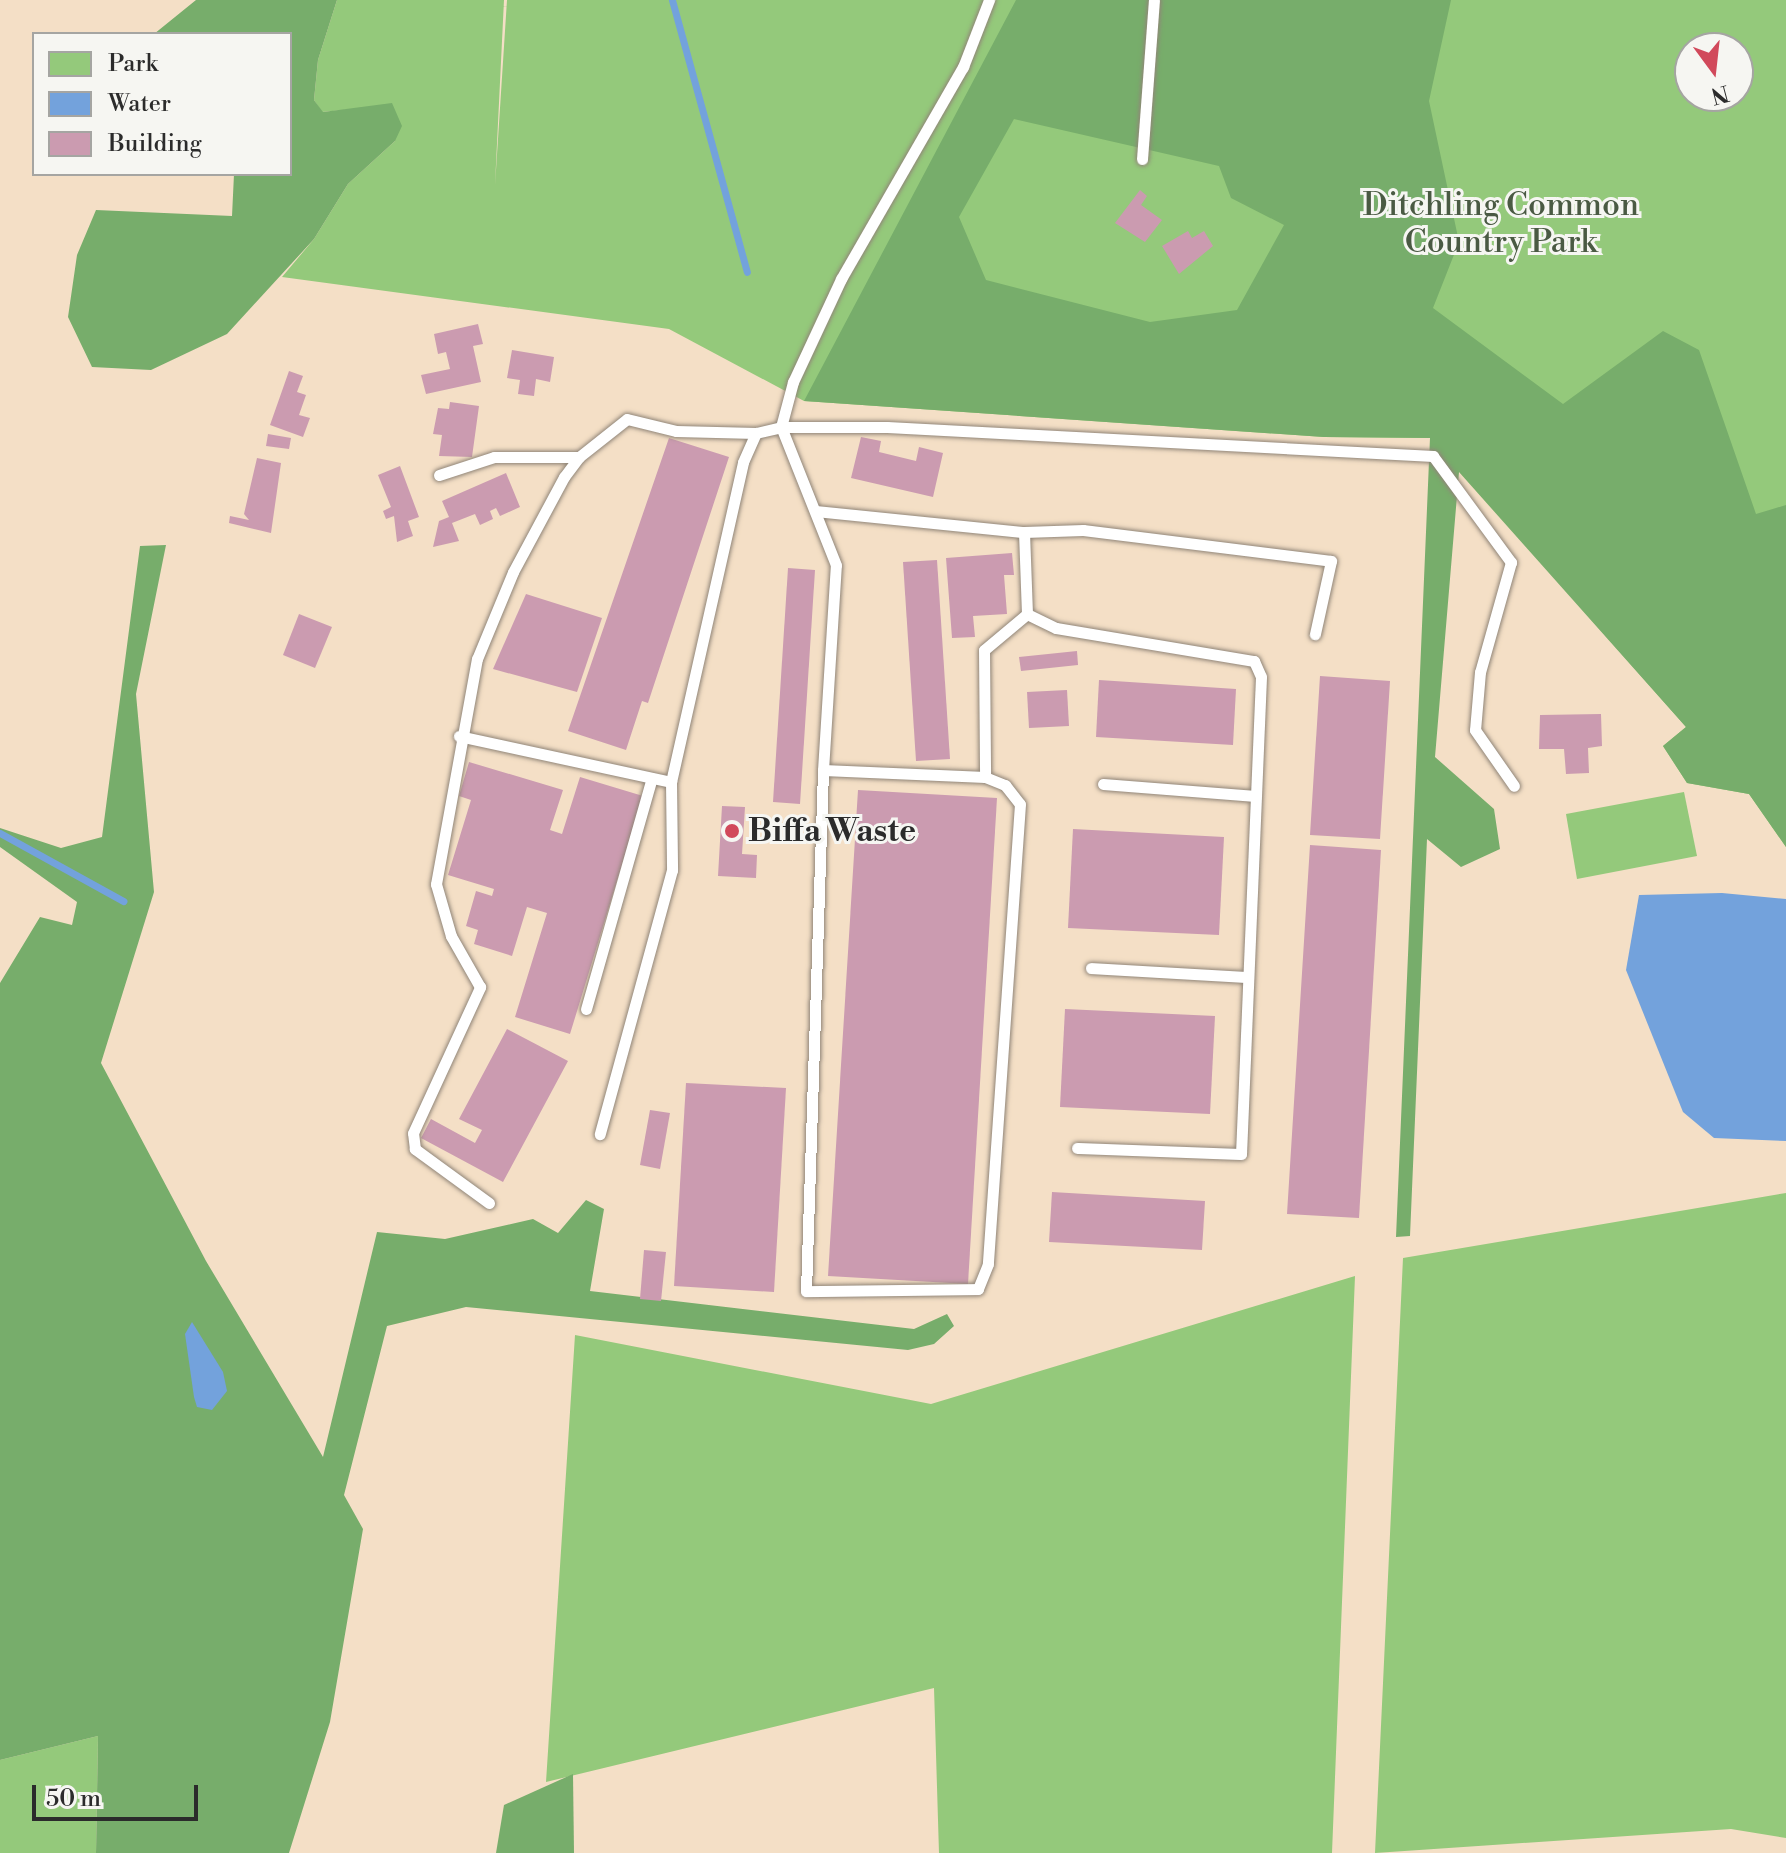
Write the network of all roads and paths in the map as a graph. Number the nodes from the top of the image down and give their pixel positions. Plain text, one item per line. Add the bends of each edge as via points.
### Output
1 (989, 0) edge
2 (1154, 0) edge
3 (1142, 159) dead end
4 (781, 427) junction
5 (756, 433) junction
6 (579, 457) junction
7 (439, 475) dead end
8 (816, 511) junction
9 (1024, 532) junction
10 (1027, 614) junction
11 (1315, 634) dead end
12 (459, 736) junction
13 (823, 770) junction
14 (985, 777) junction
15 (652, 778) junction
16 (671, 782) junction
17 (1103, 784) dead end
18 (1514, 786) dead end
19 (1256, 796) junction
20 (1091, 968) dead end
21 (1245, 977) junction
22 (586, 1009) dead end
23 (600, 1134) dead end
24 (1077, 1148) dead end
25 (489, 1203) dead end

1 - 4 lane via 963,67 841,279 793,382
2 - 3 lane
4 - 5 lane
4 - 8 lane
4 - 18 lane via 887,427 1433,456 1511,562 1480,672 1475,730
5 - 6 lane via 676,431 627,419
5 - 16 lane via 743,462
6 - 7 lane via 494,457
6 - 12 lane via 513,572 477,659
8 - 9 lane
8 - 13 lane via 836,565
9 - 10 lane
9 - 11 lane via 1083,530 1331,561
10 - 14 lane via 984,650
10 - 19 lane via 1056,628 1254,661 1261,677
12 - 15 lane
12 - 25 lane via 436,884 451,936 480,987 413,1133 415,1149
13 - 14 lane
13 - 14 lane via 806,1291 978,1289 988,1264 1020,804 1005,785
15 - 16 lane
15 - 22 lane
16 - 23 lane via 672,870
17 - 19 lane
19 - 21 lane
20 - 21 lane
21 - 24 lane via 1241,1154

